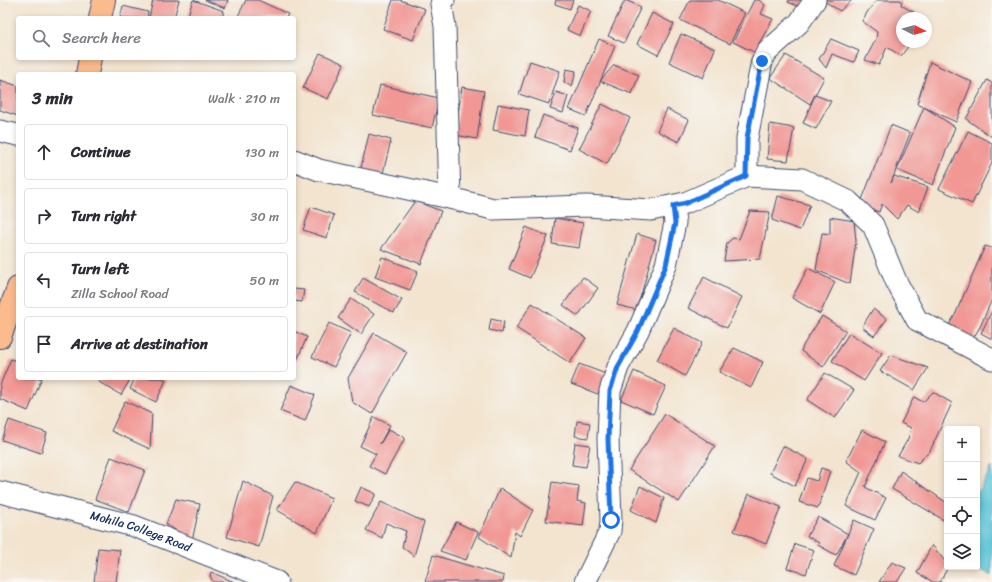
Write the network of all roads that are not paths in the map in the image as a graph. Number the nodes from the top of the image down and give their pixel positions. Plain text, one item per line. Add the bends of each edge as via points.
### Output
1 (104, 0) edge
2 (815, 0) edge
3 (439, 1) edge
4 (100, 16) edge
5 (90, 60) edge
6 (87, 72) edge
7 (0, 131) edge
8 (16, 135) edge
9 (296, 161) edge
10 (746, 176) junction
11 (450, 198) junction
12 (673, 206) junction
13 (16, 293) edge
14 (0, 337) edge
15 (992, 359) edge
16 (0, 492) edge
17 (277, 582) edge
18 (585, 582) edge

1 - 4 highway
2 - 10 street via 799,23 767,52 762,61 747,138
3 - 11 street via 445,26
5 - 6 highway
7 - 8 street
9 - 11 street via 319,170
10 - 12 street via 686,203
10 - 15 street via 802,179 848,200 873,225 896,281 917,320
11 - 12 street via 493,209 587,206 651,210
12 - 18 street via 675,223 666,265 638,331 618,367 610,391 610,531
13 - 14 highway
16 - 17 street, Mohila College Road via 134,526

